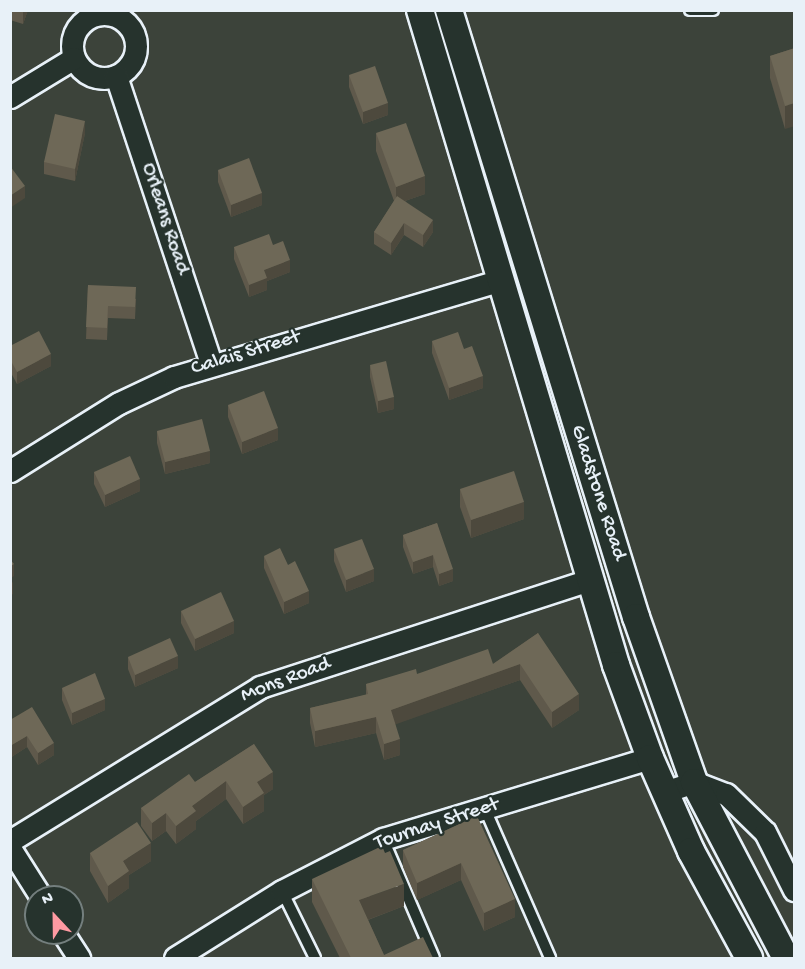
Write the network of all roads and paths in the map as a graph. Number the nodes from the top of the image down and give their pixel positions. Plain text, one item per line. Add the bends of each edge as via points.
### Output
1 (420, 10) edge
2 (449, 10) edge
3 (690, 10) edge
4 (713, 10) edge
5 (74, 58) junction
6 (116, 76) junction
7 (10, 97) edge
8 (522, 247) junction
9 (497, 268) junction
10 (536, 295) junction
11 (508, 305) junction
12 (211, 363) junction
13 (10, 471) edge
14 (614, 546) junction
15 (587, 569) junction
16 (629, 596) junction
17 (598, 606) junction
18 (674, 722) junction
19 (641, 734) junction
20 (650, 758) junction
21 (694, 783) junction
22 (664, 792) junction
23 (485, 809) junction
24 (383, 839) junction
25 (10, 841) edge
26 (10, 848) edge
27 (33, 885) edge
28 (794, 886) edge
29 (282, 891) junction
30 (71, 945) edge
31 (79, 958) edge
32 (175, 958) edge
33 (315, 958) edge
34 (434, 958) edge
35 (550, 958) edge
36 (749, 958) edge
37 (786, 958) edge

1 - 9 street, Gladstone Road
2 - 8 street, Gladstone Road
3 - 4 lane
5 - 6 street via 87,73 106,78
5 - 6 street via 72,39 81,23 98,14 117,16 131,28 136,46 131,64
5 - 7 street
6 - 12 street, Orleans Road
8 - 9 street via 508,247
8 - 10 street, Gladstone Road
9 - 11 street, Gladstone Road
9 - 12 street, Calais Street
10 - 11 street
10 - 14 street, Gladstone Road
11 - 15 street, Gladstone Road
12 - 13 street, Calais Street via 118,403
14 - 15 street
14 - 16 street, Gladstone Road
15 - 17 street, Gladstone Road
15 - 25 street, Mons Road via 260,687
16 - 17 street
16 - 18 street, Gladstone Road
17 - 19 street, Gladstone Road
18 - 19 street
18 - 21 street, Gladstone Road
19 - 20 street, Gladstone Road
20 - 22 street, Gladstone Road
20 - 23 street, Tournay Street
21 - 22 street
21 - 28 street via 726,794 752,816
21 - 37 street, Gladstone Road
22 - 36 street, Gladstone Road via 691,852
23 - 24 street, Tournay Street
23 - 35 lane
24 - 29 street, Tournay Street
24 - 34 lane
26 - 27 street
29 - 32 street, Tournay Street
29 - 33 lane
30 - 31 street

